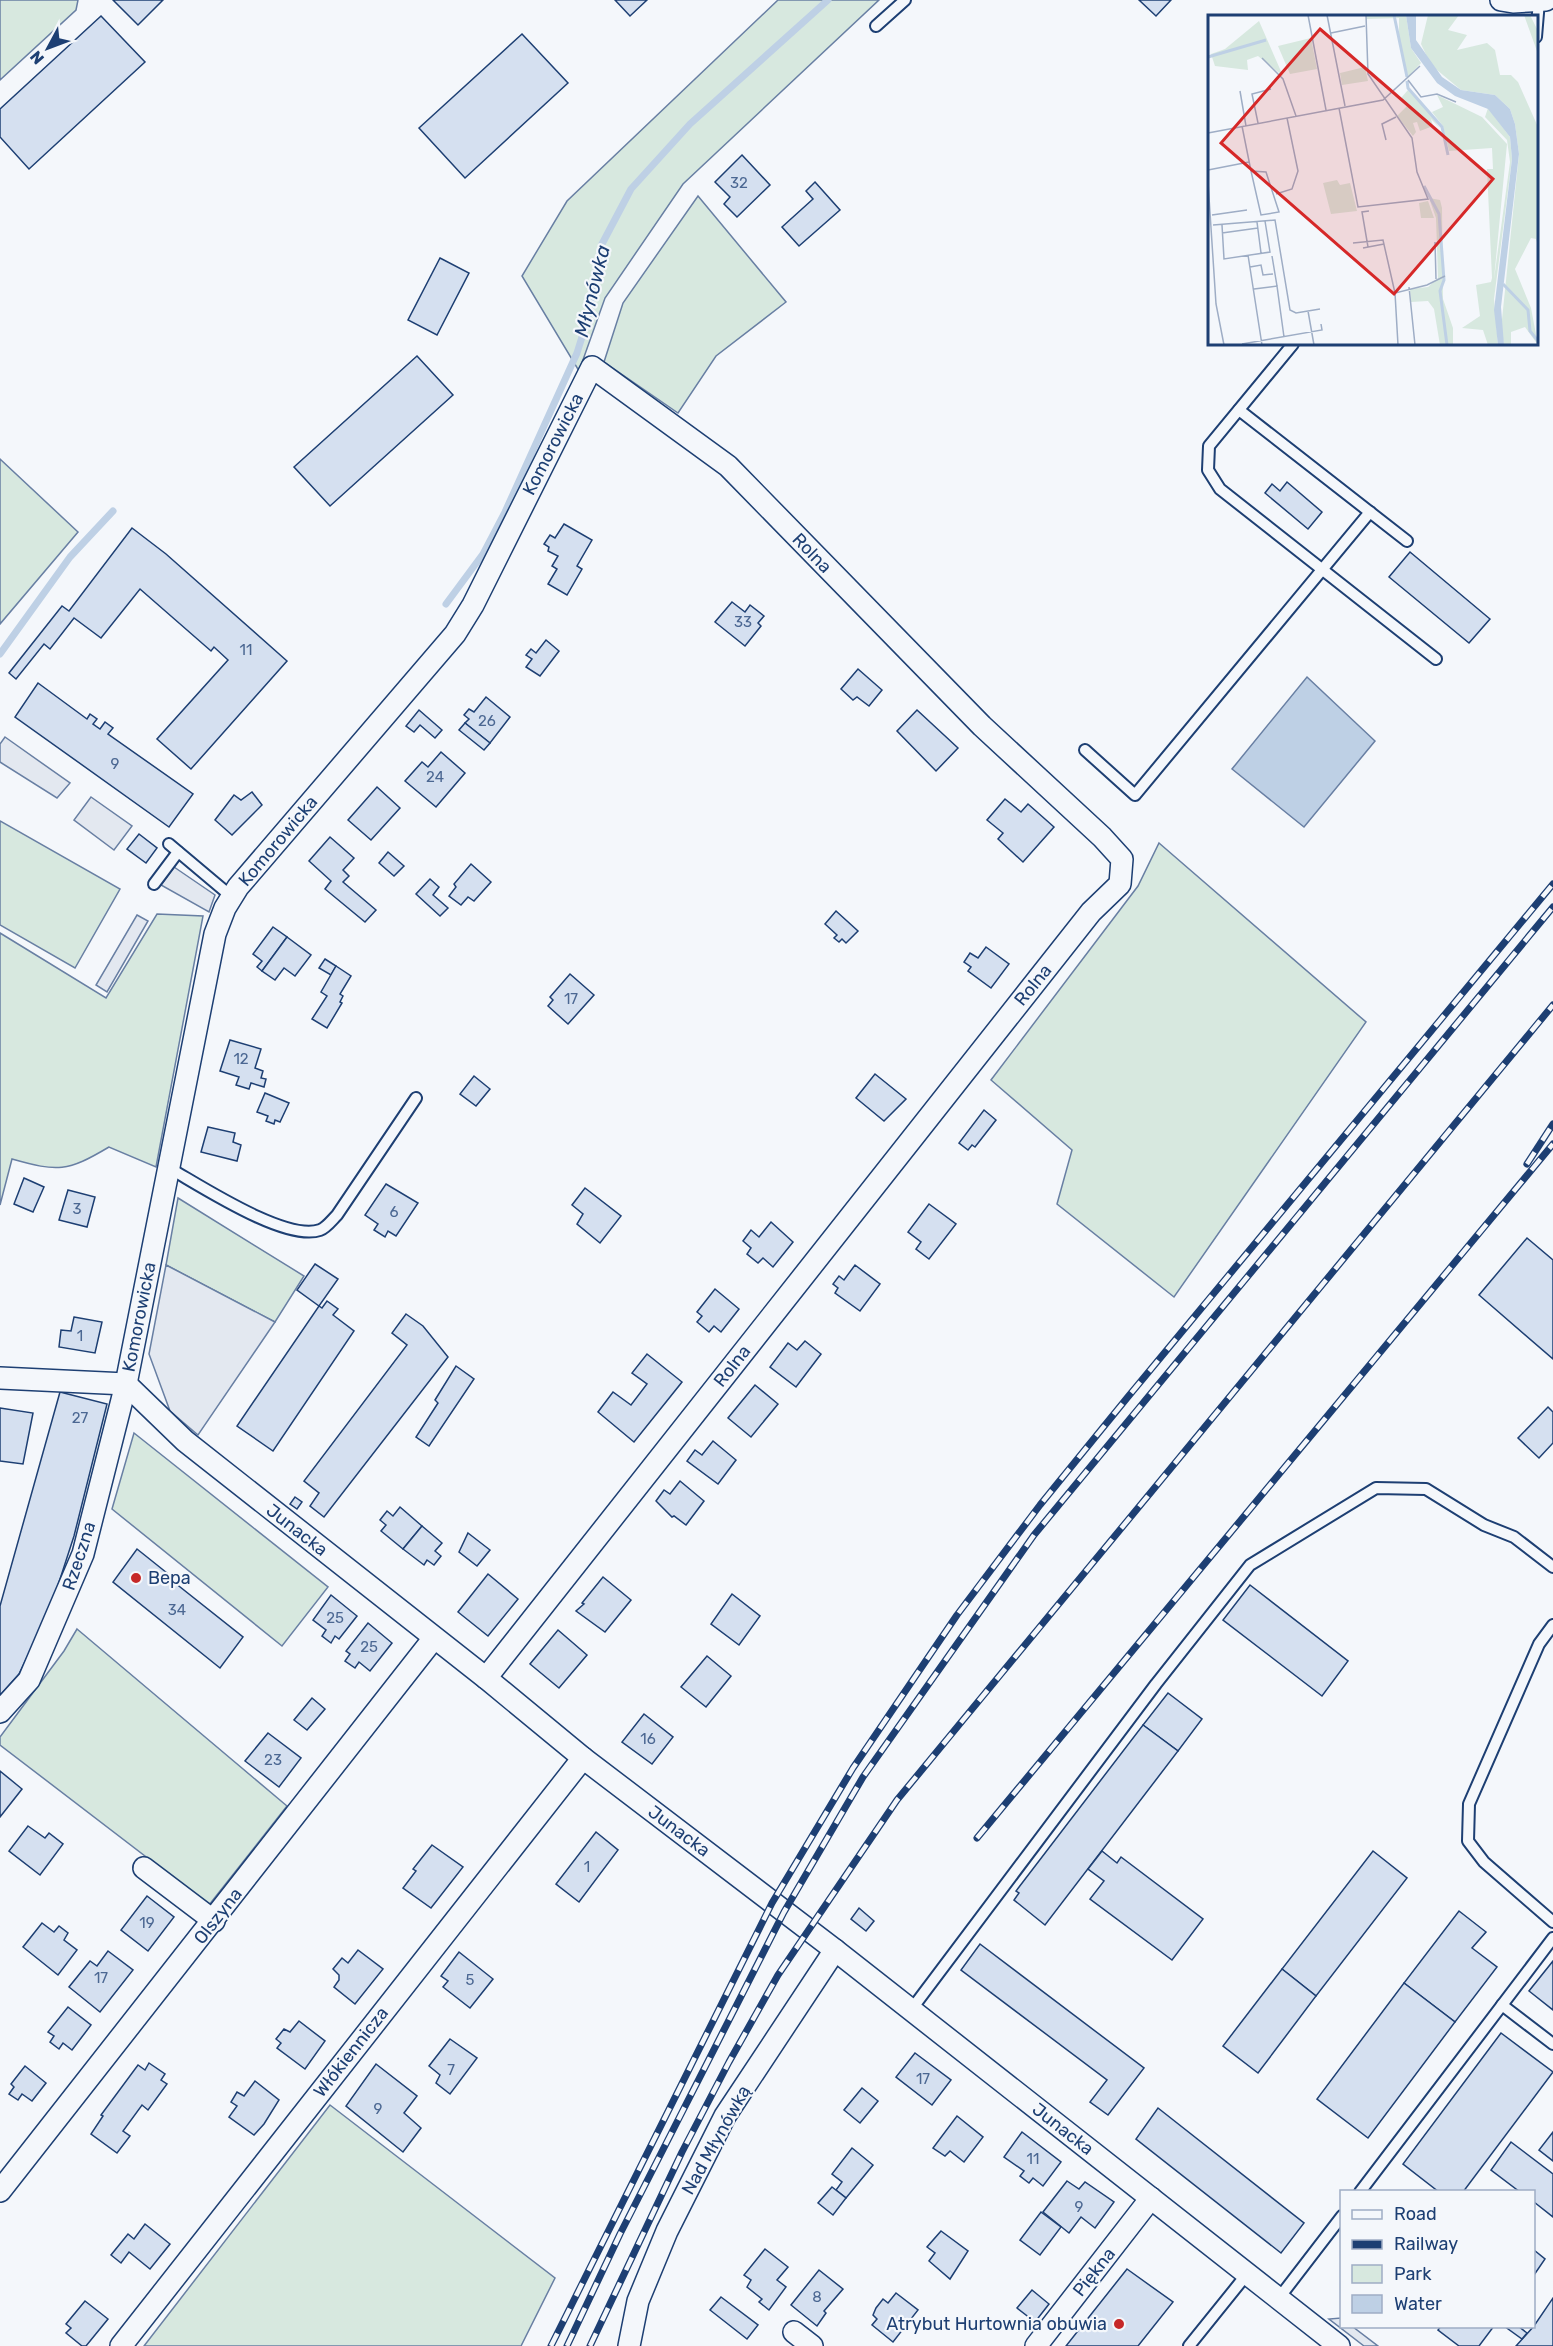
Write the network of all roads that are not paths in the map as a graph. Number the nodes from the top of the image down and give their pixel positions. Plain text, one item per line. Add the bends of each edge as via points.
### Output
1 (905, 0) edge
2 (1501, 0) edge
3 (1542, 1) edge
4 (1538, 25) edge
5 (876, 26) dead end
6 (1292, 345) edge
7 (592, 367) joint
8 (1239, 410) junction
9 (1370, 512) junction
10 (1407, 541) dead end
11 (1323, 571) junction
12 (1436, 659) dead end
13 (1085, 750) dead end
14 (169, 844) dead end
15 (178, 852) junction
16 (154, 884) dead end
17 (232, 897) junction
18 (416, 1098) dead end
19 (169, 1168) junction
20 (0, 1378) edge
21 (126, 1384) junction
22 (1553, 1567) edge
23 (1553, 1625) edge
24 (434, 1638) junction
25 (486, 1678) junction
26 (0, 1712) edge
27 (583, 1758) junction
28 (144, 1868) dead end
29 (214, 1921) junction
30 (1553, 1922) edge
31 (1553, 1938) edge
32 (834, 1950) junction
33 (1502, 2005) junction
34 (911, 2010) junction
35 (1553, 2044) edge
36 (1362, 2190) edge
37 (0, 2191) edge
38 (1151, 2198) junction
39 (1340, 2217) edge
40 (1247, 2274) junction
41 (1279, 2298) junction
42 (794, 2332) dead end
43 (121, 2346) edge
44 (629, 2346) edge
45 (812, 2346) edge
46 (1036, 2346) edge
47 (1190, 2346) edge
48 (1339, 2346) edge

1 - 5 lane
2 - 3 street
3 - 4 lane
6 - 8 lane
7 - 17 street, Komorowicka via 455,634
7 - 25 street, Rolna via 728,466 982,726 1102,837 1122,859 1120,884 1084,921
8 - 9 lane
8 - 11 lane via 1209,446 1208,470 1220,489
9 - 10 lane
9 - 11 lane
11 - 12 lane
11 - 13 lane via 1135,795
14 - 15 lane
15 - 16 lane
15 - 17 lane
17 - 19 street, Komorowicka via 215,934
18 - 19 lane via 338,1215 321,1230 302,1233 271,1224
19 - 21 street, Komorowicka
20 - 21 street
21 - 24 street, Junacka via 185,1441
21 - 26 street, Rzeczna via 83,1554 29,1680
22 - 34 lane via 1514,1537 1484,1525 1426,1489 1376,1488 1250,1565
23 - 30 lane via 1539,1644 1469,1804 1468,1841 1484,1862
24 - 25 street, Junacka
24 - 29 street, Olszyna
25 - 27 street, Junacka
27 - 32 street, Junacka
27 - 43 street, Włókiennicza
28 - 29 street
29 - 37 street, Olszyna
31 - 33 lane
32 - 34 street, Junacka
32 - 44 street, Nad Młynówką via 725,2116 667,2231 638,2301
33 - 35 lane
33 - 36 lane
34 - 38 street, Junacka
38 - 40 street, Junacka
38 - 46 street, Piękna
39 - 41 lane
40 - 41 street, Junacka
40 - 47 lane
41 - 48 street, Junacka
42 - 45 street

